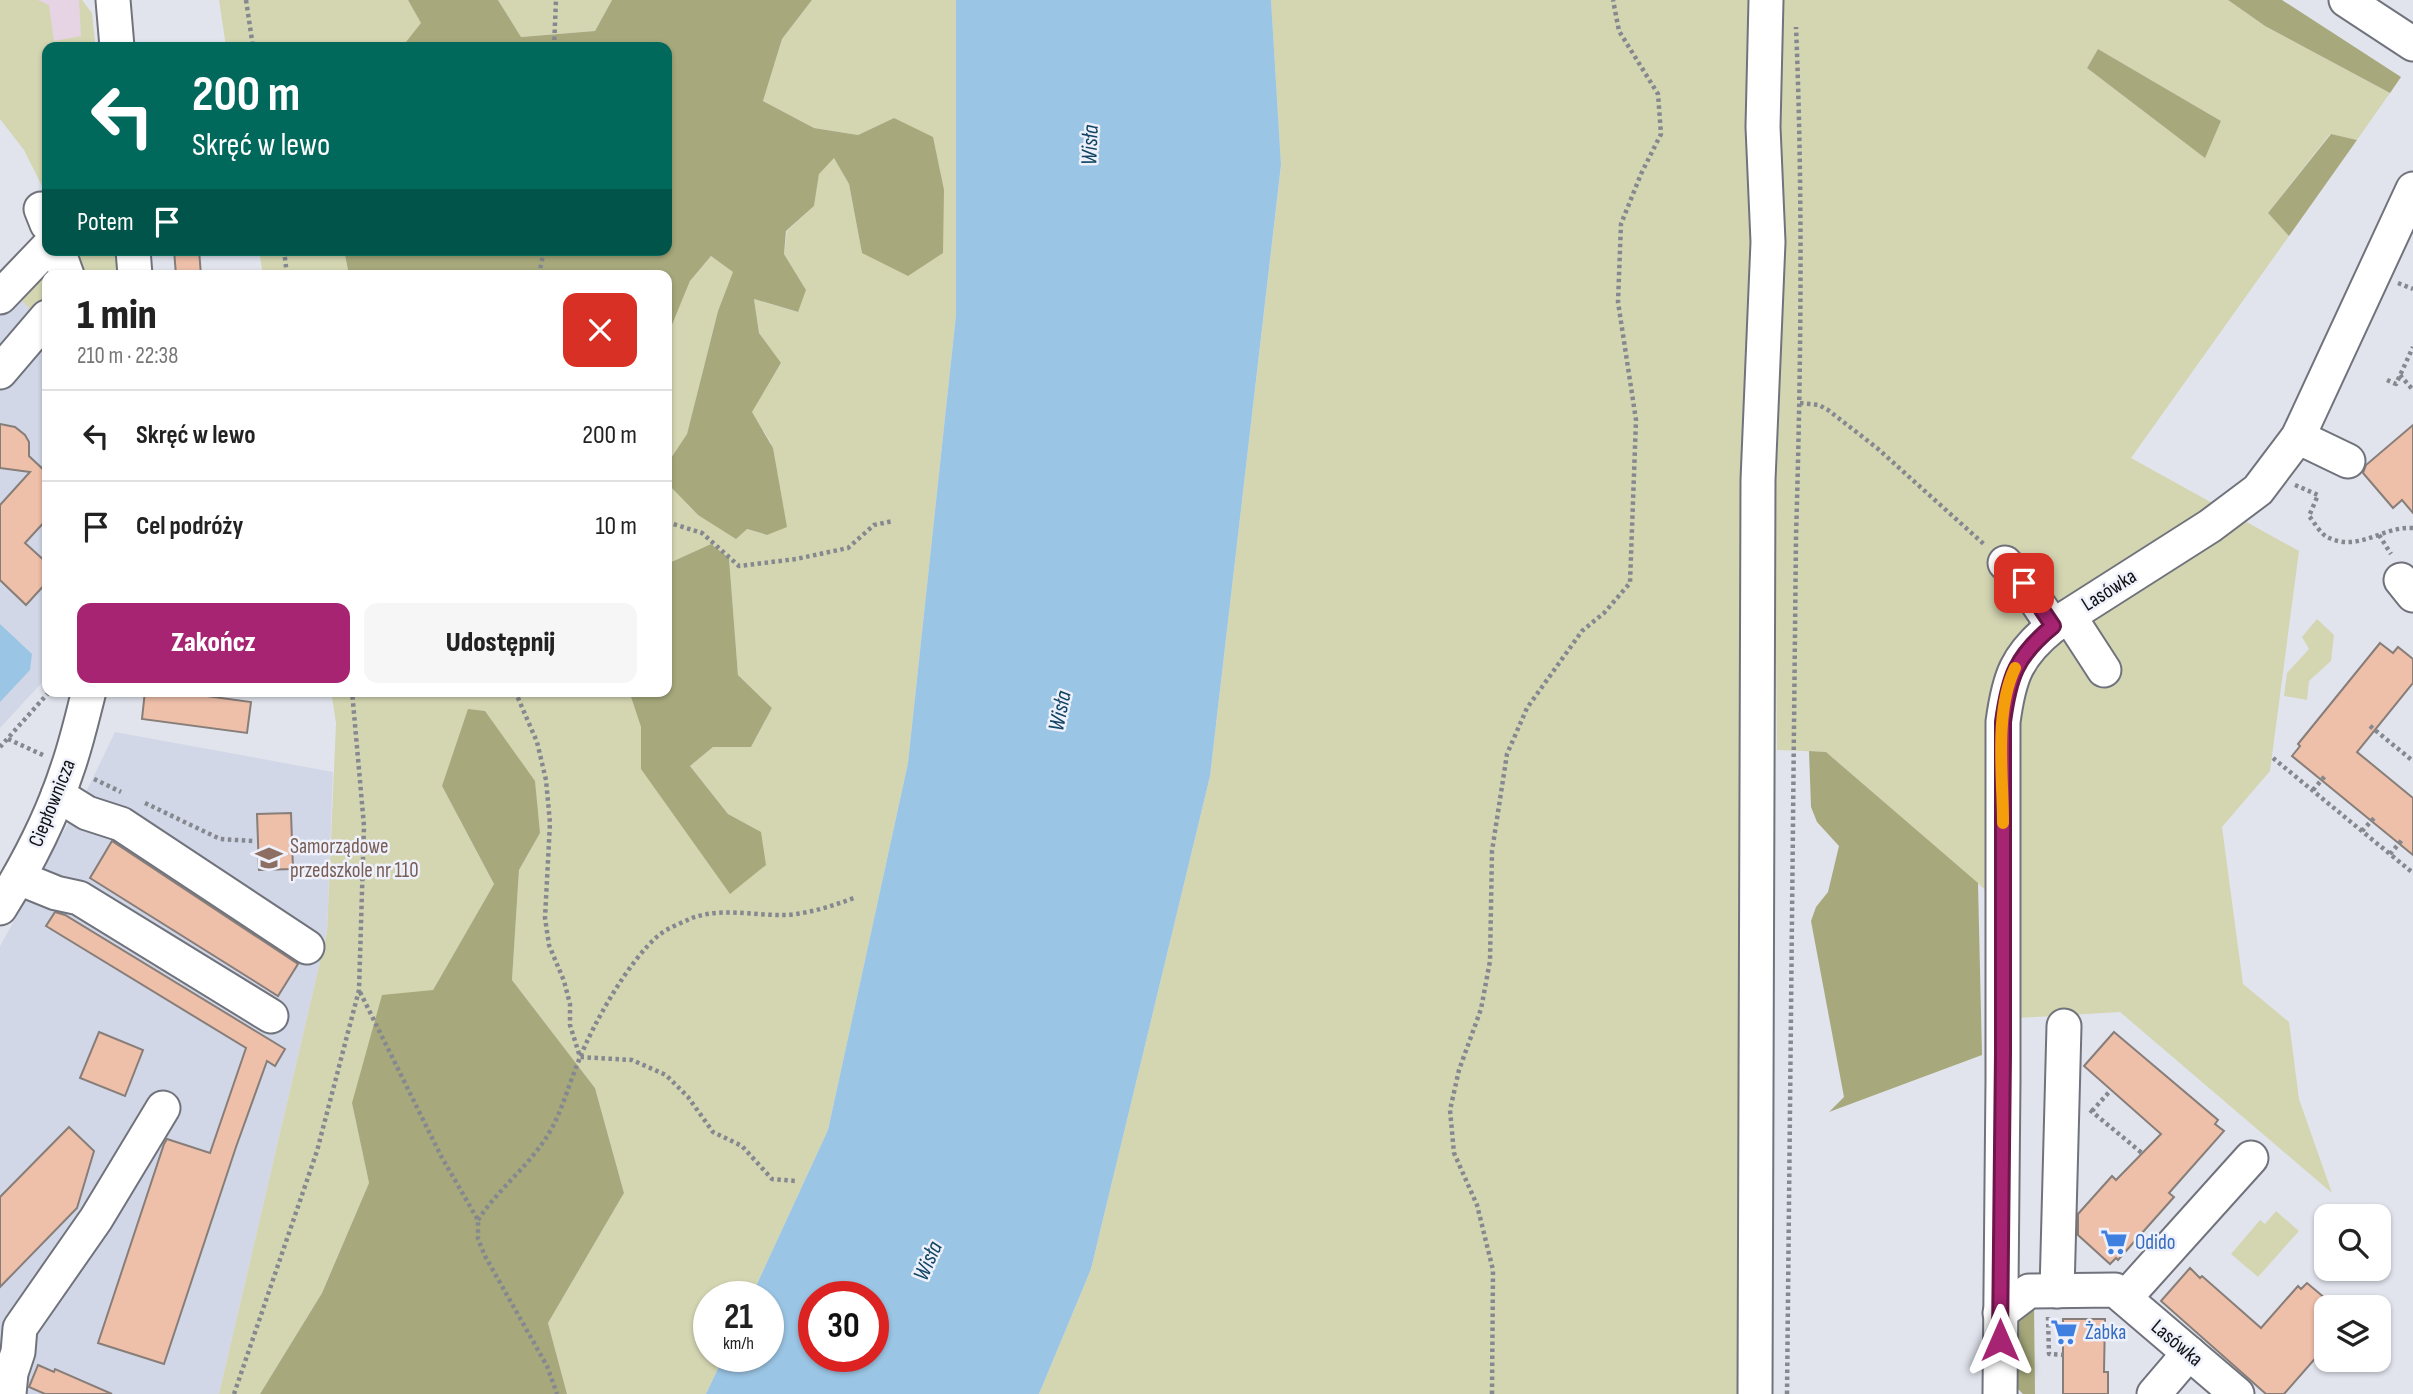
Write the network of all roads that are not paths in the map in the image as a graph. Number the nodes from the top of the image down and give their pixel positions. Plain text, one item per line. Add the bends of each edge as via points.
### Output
1 (113, 0) edge
2 (1766, 0) edge
3 (2346, 0) edge
4 (117, 42) edge
5 (2413, 44) edge
6 (2413, 190) edge
7 (2393, 235) junction
8 (42, 253) edge
9 (2408, 265) dead end
10 (0, 297) edge
11 (42, 323) edge
12 (0, 372) edge
13 (2298, 437) junction
14 (2348, 461) dead end
15 (2005, 563) road end
16 (2061, 621) junction
17 (2104, 670) dead end
18 (87, 697) edge
19 (58, 795) junction
20 (19, 878) junction
21 (0, 908) edge
22 (307, 947) dead end
23 (271, 1016) dead end
24 (2064, 1026) dead end
25 (163, 1108) dead end
26 (2250, 1158) dead end
27 (2208, 1231) dead end
28 (2053, 1298) junction
29 (2132, 1304) junction
30 (2000, 1313) junction
31 (10, 1320) edge
32 (2189, 1353) junction
33 (9, 1394) edge
34 (1755, 1394) edge
35 (2000, 1394) edge
36 (2154, 1394) edge
37 (2237, 1394) edge

1 - 4 street
2 - 34 street via 1763,127 1768,242 1758,480
3 - 5 street
6 - 7 street, Lasówka
7 - 9 street
7 - 13 street, Lasówka
8 - 10 street
11 - 12 street
13 - 14 street
13 - 16 street, Lasówka via 2258,490 2236,508
15 - 16 street
16 - 17 street
16 - 30 street, Lasówka via 2034,642 2014,671 2003,722
18 - 19 street, Ciepłownicza
19 - 20 street, Ciepłownicza
19 - 22 street via 87,813 121,824
20 - 21 street, Ciepłownicza
20 - 23 street via 79,898
24 - 28 street via 2077,1110
25 - 31 street via 96,1219
26 - 29 street
27 - 29 street
28 - 29 street, Lasówka via 2115,1290
28 - 30 street, Lasówka via 2029,1292
29 - 32 street, Lasówka
30 - 35 street, Lasówka
31 - 33 street via 18,1352
32 - 36 street
32 - 37 street, Lasówka

